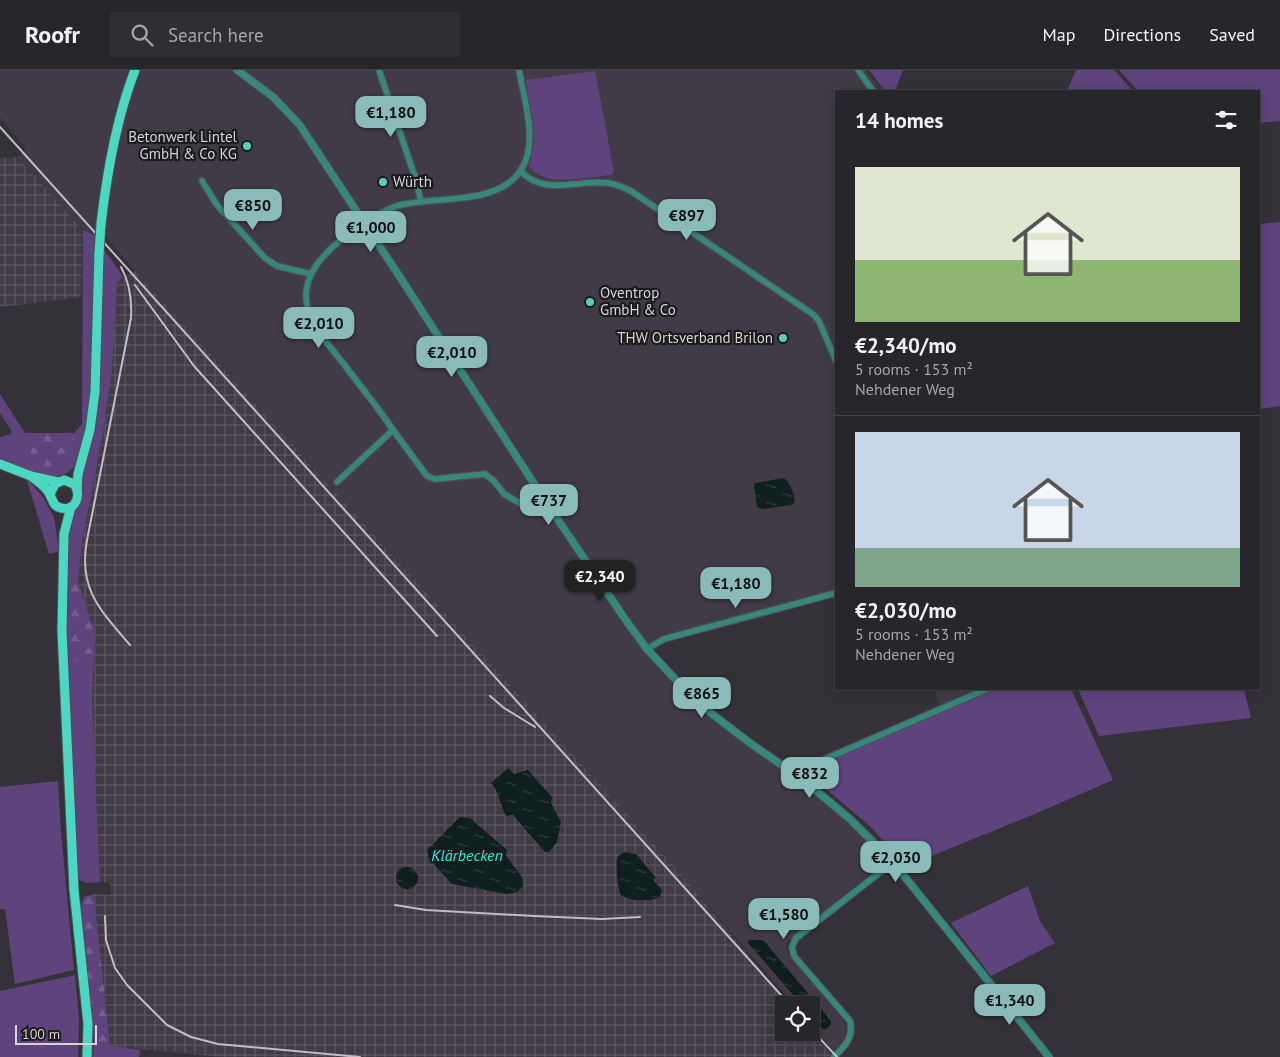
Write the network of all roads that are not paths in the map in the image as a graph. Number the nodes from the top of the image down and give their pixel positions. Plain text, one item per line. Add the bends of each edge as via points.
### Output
1 (135, 70) edge
2 (237, 70) edge
3 (380, 70) edge
4 (519, 70) edge
5 (858, 70) edge
6 (872, 90) edge
7 (520, 171) junction
8 (202, 181) dead end
9 (420, 202) junction
10 (364, 224) junction
11 (310, 274) junction
12 (835, 358) edge
13 (393, 430) junction
14 (0, 464) edge
15 (80, 464) junction
16 (31, 476) junction
17 (61, 481) junction
18 (337, 482) dead end
19 (77, 490) junction
20 (50, 494) junction
21 (544, 499) junction
22 (56, 506) junction
23 (71, 507) junction
24 (64, 534) junction
25 (835, 593) edge
26 (647, 649) junction
27 (985, 690) edge
28 (797, 776) junction
29 (893, 862) junction
30 (87, 1057) edge
31 (834, 1057) edge
32 (1049, 1057) edge

1 - 15 main road, bridge via 117,127 101,224 96,378 90,430
2 - 10 street via 272,96 298,124
3 - 9 street via 416,180
4 - 7 street via 530,136
5 - 6 street
7 - 9 street via 508,183 489,192
7 - 12 street via 528,178 552,186 609,183 631,190 814,315 820,320
8 - 11 street via 216,205 265,258 277,266
9 - 10 street via 393,208
10 - 11 street via 330,248
10 - 21 street
11 - 13 street via 306,303 310,316
13 - 18 street
13 - 21 street via 427,476 435,480 485,474 504,494 525,506
14 - 16 main road
15 - 17 main road
15 - 19 main road
16 - 17 main road
16 - 20 main road
17 - 19 main road via 74,484
17 - 20 main road via 52,487
19 - 23 main road via 77,500
20 - 22 main road
21 - 26 street
22 - 23 main road
22 - 24 main road
23 - 24 main road
24 - 30 main road via 62,638 74,890 88,1024
25 - 26 street via 664,639
26 - 28 street via 712,714
27 - 28 street via 816,763
28 - 29 street via 834,805
29 - 31 street via 796,938 792,946 794,956 850,1021 850,1040
29 - 32 street

